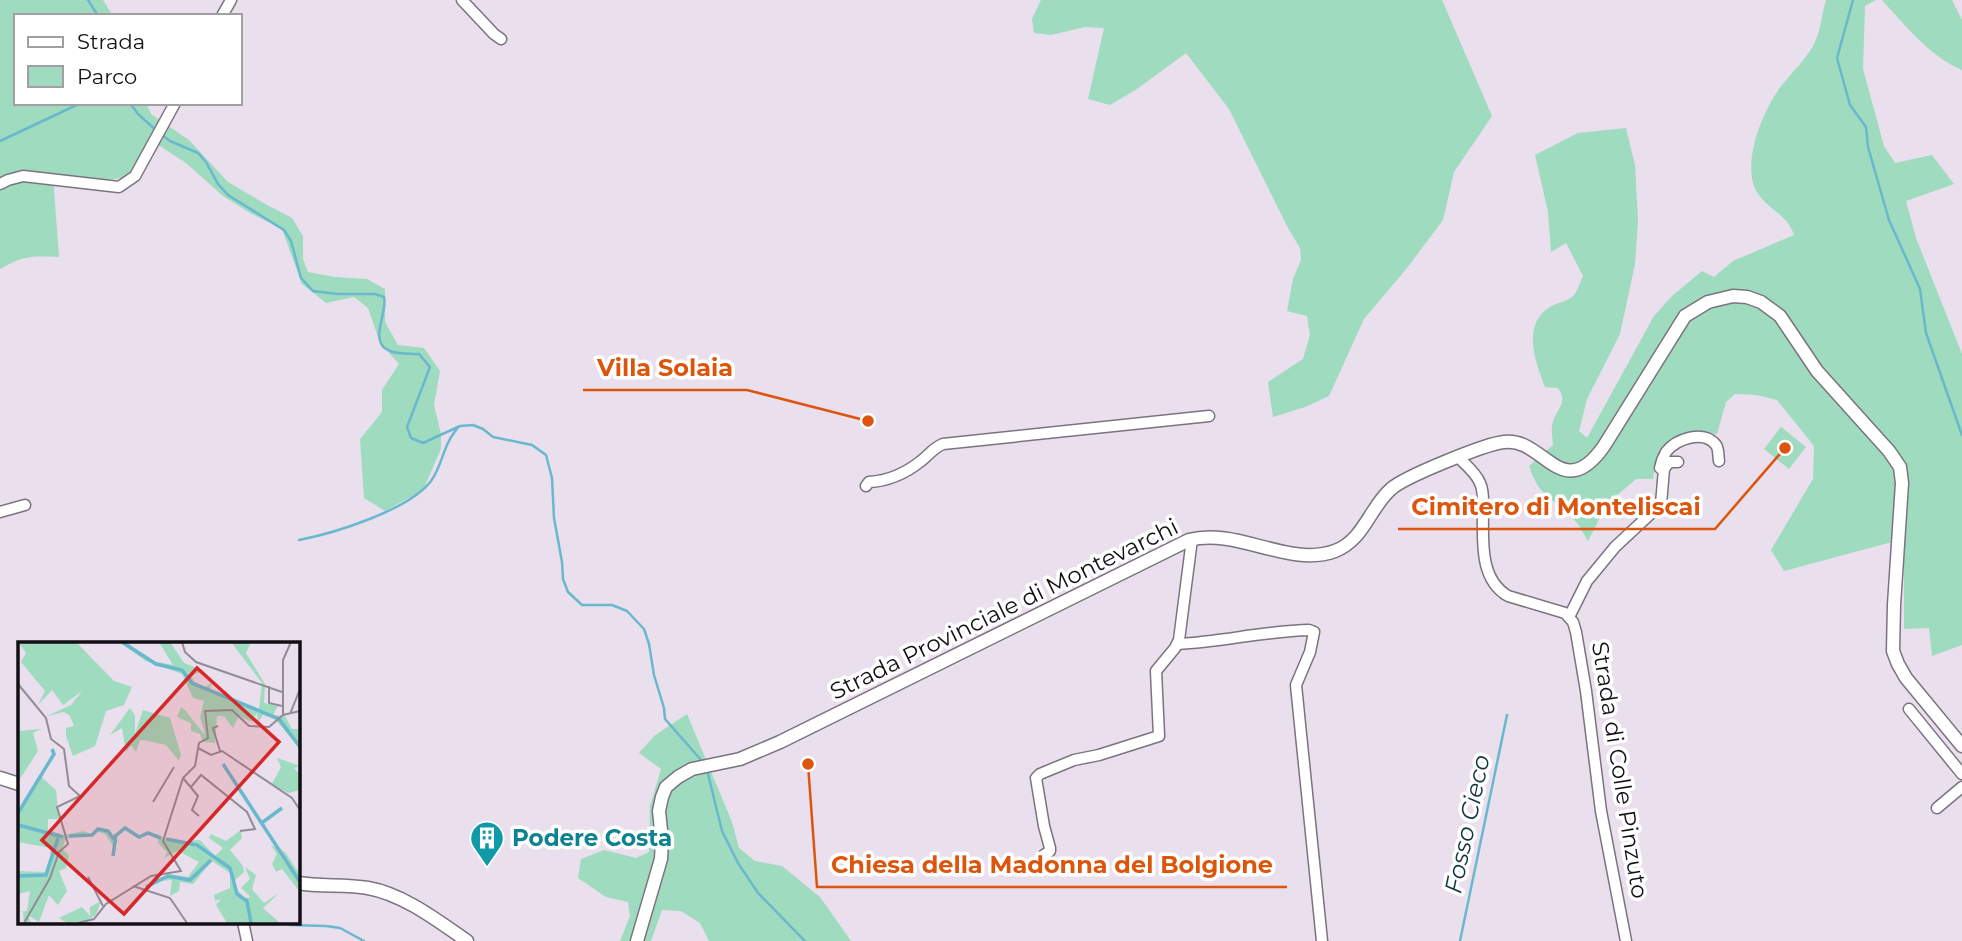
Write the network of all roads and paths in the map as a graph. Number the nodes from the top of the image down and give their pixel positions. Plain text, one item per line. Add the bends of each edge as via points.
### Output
1 (462, 0) edge
2 (501, 39) dead end
3 (174, 105) edge
4 (0, 184) edge
5 (1209, 416) dead end
6 (1459, 458) junction
7 (1678, 461) dead end
8 (1719, 461) dead end
9 (866, 486) dead end
10 (1663, 488) junction
11 (24, 505) dead end
12 (0, 512) edge
13 (1192, 539) junction
14 (1569, 617) junction
15 (1178, 644) junction
16 (1909, 709) dead end
17 (1962, 746) edge
18 (1962, 774) edge
19 (0, 778) edge
20 (18, 784) edge
21 (1962, 787) edge
22 (1937, 808) dead end
23 (1044, 855) dead end
24 (299, 883) edge
25 (243, 923) edge
26 (247, 941) edge
27 (467, 941) edge
28 (637, 941) edge
29 (1322, 941) edge
30 (1626, 941) edge

1 - 2 street
3 - 4 street via 135,176 120,187 23,176
5 - 9 street via 943,444 898,476
6 - 13 main road, Strada Provinciale di Montevarchi via 1394,486 1354,539 1333,552 1308,555 1214,537
6 - 14 street, Strada di Colle Pinzuto via 1482,487 1485,562 1495,584 1508,596
6 - 17 main road, Strada Provinciale di Montevarchi via 1509,442 1527,446 1558,468 1582,467 1601,450 1689,313 1728,296 1766,304 1783,319 1817,370 1898,464 1902,484 1893,651 1906,678
7 - 10 street via 1666,465
8 - 10 street via 1718,448 1708,439 1684,440 1672,446 1662,461
10 - 14 street via 1661,504 1587,581
11 - 12 street
13 - 15 street
13 - 28 main road, Strada Provinciale di Montevarchi via 758,752 677,777 661,800 661,859
14 - 30 street, Strada di Colle Pinzuto via 1576,632 1601,811
15 - 23 street via 1156,671 1158,736 1074,760 1036,778 1050,848
15 - 29 street via 1276,631 1314,632 1296,685
16 - 18 street
19 - 20 main road
21 - 22 street
24 - 27 main road via 383,892
25 - 26 street

